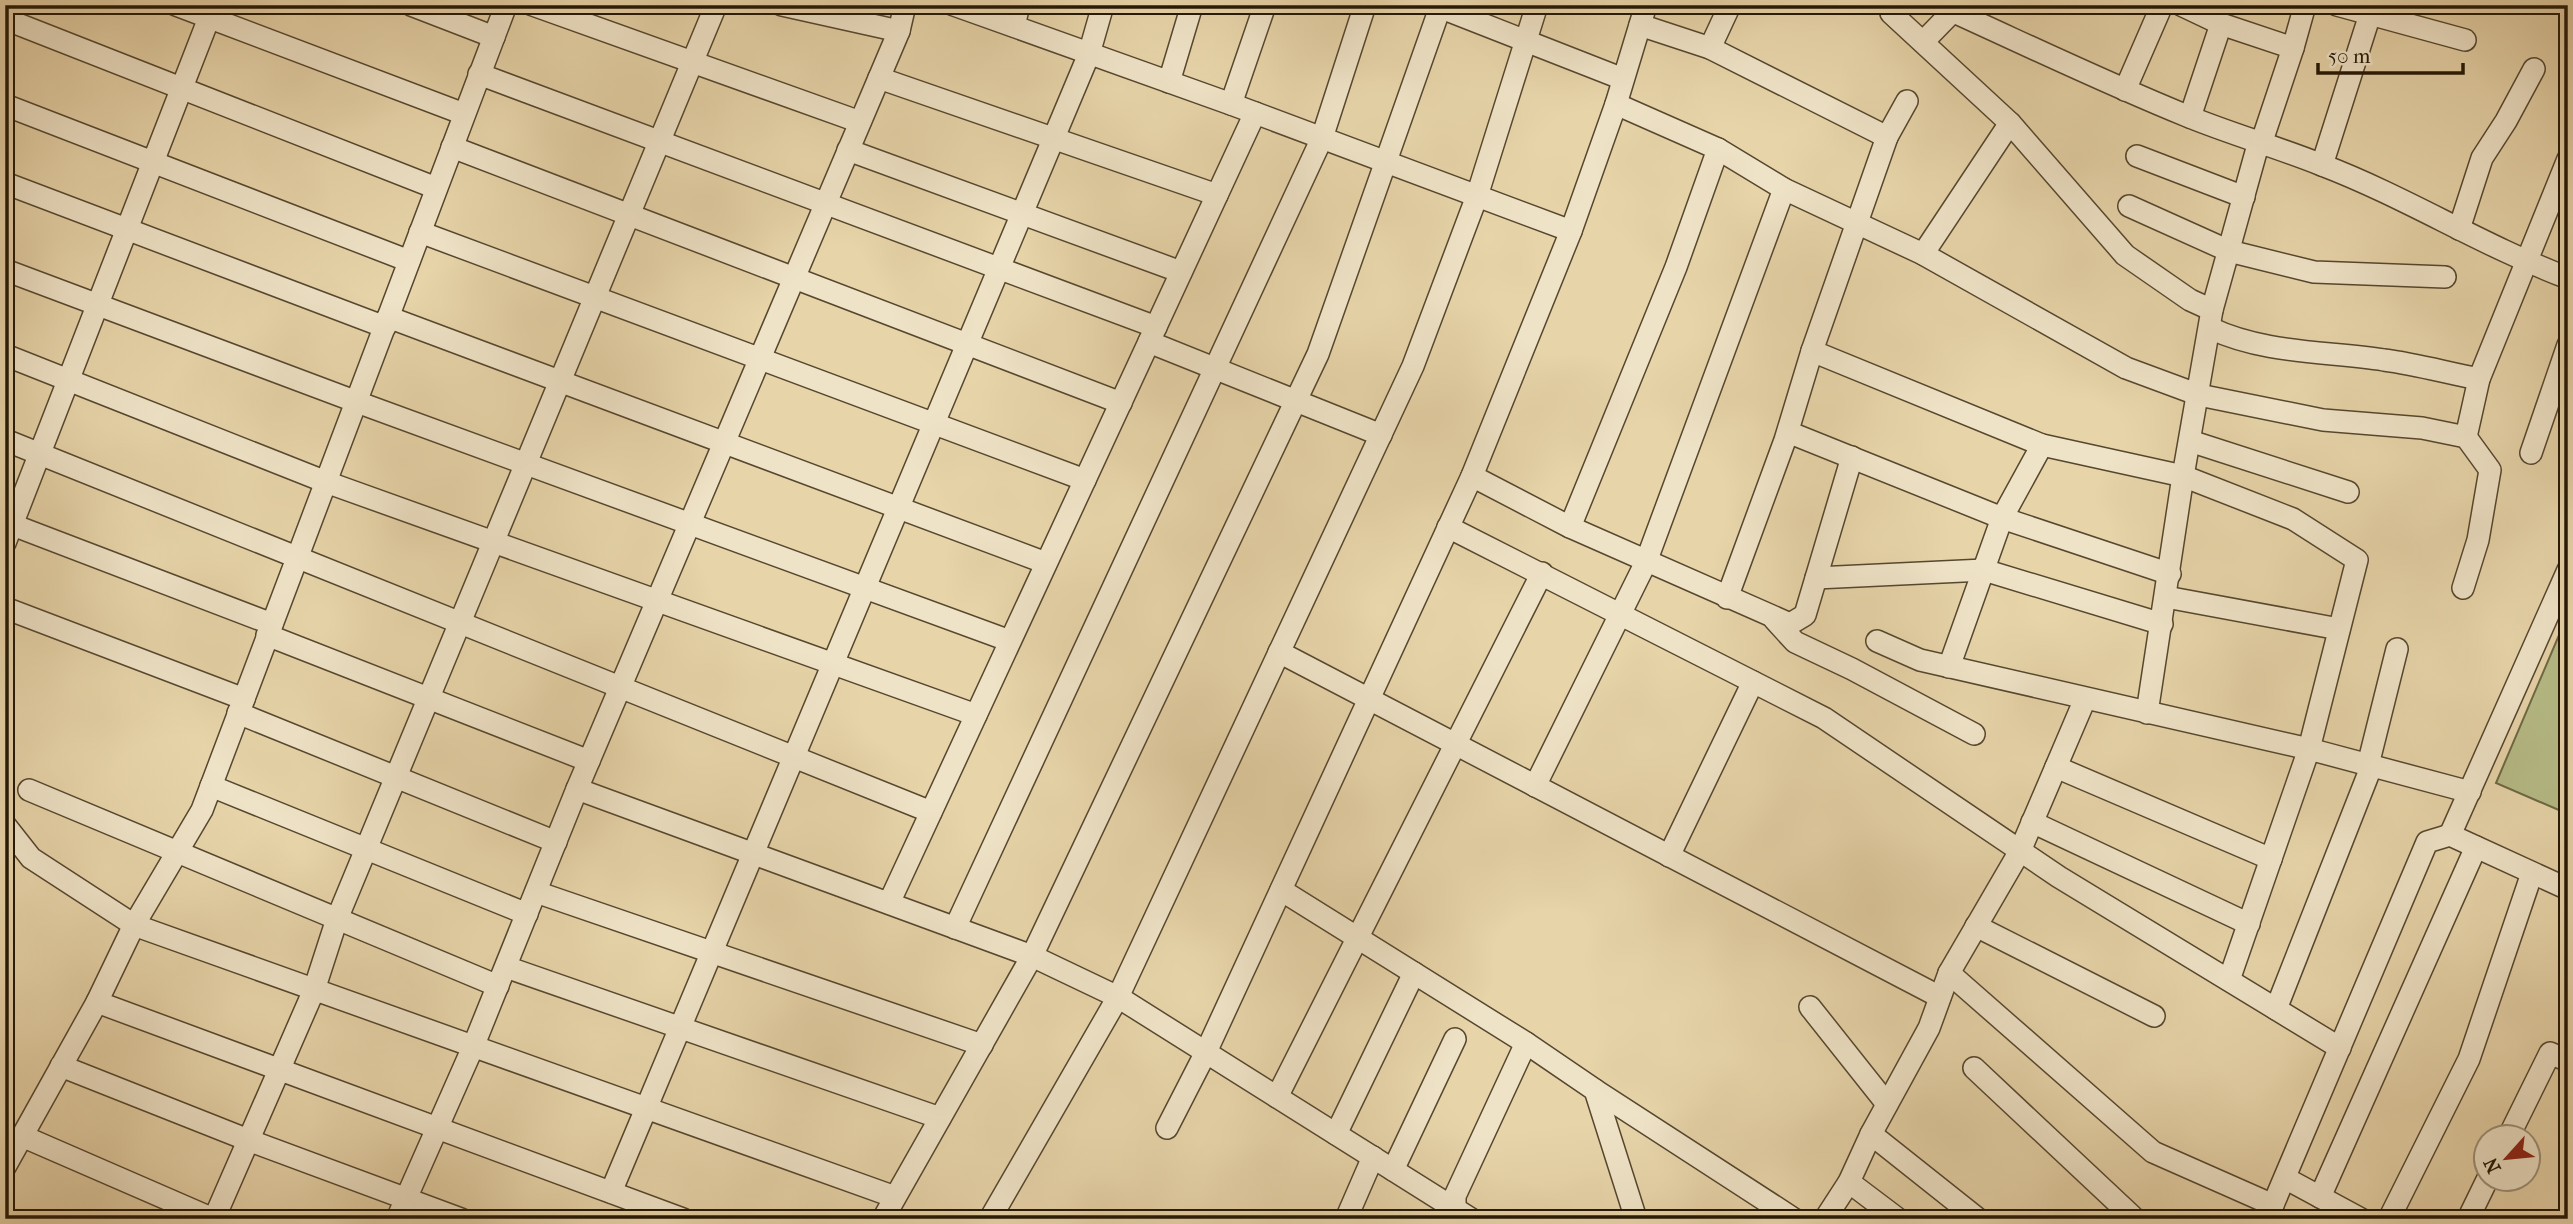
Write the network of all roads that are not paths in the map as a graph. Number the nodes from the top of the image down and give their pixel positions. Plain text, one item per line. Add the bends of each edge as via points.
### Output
1 (176, 5) edge
2 (411, 5) edge
3 (506, 5) edge
4 (533, 5) edge
5 (716, 5) edge
6 (782, 5) edge
7 (905, 5) edge
8 (954, 5) edge
9 (1019, 5) edge
10 (1103, 5) edge
11 (1192, 5) edge
12 (1265, 5) edge
13 (1365, 5) edge
14 (1537, 5) edge
15 (1730, 5) edge
16 (2162, 5) edge
17 (2181, 5) edge
18 (2305, 5) edge
19 (2337, 5) edge
20 (1438, 6) edge
21 (1957, 8) edge
22 (2372, 10) edge
23 (212, 11) edge
24 (1891, 13) dead end
25 (1643, 15) edge
26 (2217, 16) edge
27 (5, 19) edge
28 (1014, 26) junction
29 (899, 31) junction
30 (494, 37) junction
31 (2465, 40) dead end
32 (1525, 42) junction
33 (1923, 42) junction
34 (1710, 48) junction
35 (2293, 48) junction
36 (1089, 54) junction
37 (692, 62) junction
38 (2534, 69) dead end
39 (479, 74) junction
40 (879, 78) junction
41 (1623, 79) junction
42 (1169, 82) junction
43 (182, 88) junction
44 (2125, 90) junction
45 (1907, 102) dead end
46 (1231, 104) junction
47 (1616, 104) junction
48 (5, 105) edge
49 (1255, 113) junction
50 (464, 114) junction
51 (2190, 117) junction
52 (860, 122) junction
53 (2010, 123) junction
54 (1887, 136) junction
55 (1054, 138) junction
56 (1322, 138) junction
57 (659, 141) junction
58 (2261, 144) junction
59 (452, 147) junction
60 (1718, 149) junction
61 (848, 150) junction
62 (2137, 156) dead end
63 (2568, 159) edge
64 (153, 162) junction
65 (1386, 162) junction
66 (2322, 165) junction
67 (5, 183) edge
68 (436, 188) junction
69 (1784, 189) junction
70 (1217, 195) junction
71 (1477, 196) junction
72 (2244, 197) junction
73 (826, 204) junction
74 (2129, 206) dead end
75 (1022, 214) junction
76 (629, 215) junction
77 (1858, 223) junction
78 (127, 229) junction
79 (2459, 229) junction
80 (420, 232) junction
81 (1571, 232) junction
82 (2229, 251) junction
83 (1923, 254) junction
84 (409, 261) junction
85 (2527, 263) junction
86 (999, 268) junction
87 (5, 270) edge
88 (1181, 272) junction
89 (2445, 277) dead end
90 (794, 278) junction
91 (2568, 278) edge
92 (595, 297) junction
93 (98, 305) junction
94 (2211, 319) junction
95 (386, 322) junction
96 (1152, 334) junction
97 (967, 344) junction
98 (2568, 345) edge
99 (1812, 351) junction
100 (5, 355) edge
101 (760, 359) junction
102 (1216, 369) junction
103 (2479, 379) junction
104 (69, 380) junction
105 (560, 381) junction
106 (2199, 395) junction
107 (1296, 401) junction
108 (356, 402) junction
109 (1121, 403) junction
110 (934, 424) junction
111 (1788, 432) junction
112 (1381, 435) junction
113 (2466, 437) junction
114 (5, 440) edge
115 (2190, 441) junction
116 (724, 443) junction
117 (2042, 445) junction
118 (2531, 453) dead end
119 (40, 454) junction
120 (1852, 457) junction
121 (526, 464) junction
122 (1472, 476) junction
123 (2183, 476) junction
124 (1085, 480) junction
125 (326, 482) junction
126 (2348, 492) dead end
127 (898, 508) junction
128 (2003, 517) junction
129 (690, 524) junction
130 (1448, 527) junction
131 (1570, 527) junction
132 (8, 530) edge
133 (494, 542) junction
134 (297, 556) junction
135 (1646, 562) junction
136 (1046, 563) junction
137 (1984, 570) junction
138 (2568, 570) edge
139 (1542, 573) junction
140 (2170, 574) junction
141 (1816, 578) junction
142 (865, 588) junction
143 (2463, 588) dead end
144 (2166, 597) junction
145 (1727, 598) junction
146 (657, 600) junction
147 (5, 608) edge
148 (1620, 616) junction
149 (1772, 617) junction
150 (460, 622) junction
151 (2162, 625) junction
152 (269, 629) junction
153 (2339, 629) junction
154 (1010, 641) junction
155 (1877, 641) dead end
156 (2397, 649) dead end
157 (1279, 652) junction
158 (833, 664) junction
159 (1949, 667) junction
160 (1753, 682) junction
161 (620, 687) junction
162 (428, 698) junction
163 (1369, 699) junction
164 (2085, 699) junction
165 (241, 706) junction
166 (2147, 713) junction
167 (976, 715) junction
168 (1974, 734) dead end
169 (1456, 745) junction
170 (2309, 749) junction
171 (794, 757) junction
172 (589, 761) junction
173 (2368, 765) junction
174 (2056, 766) junction
175 (396, 777) junction
176 (211, 786) junction
177 (1535, 786) junction
178 (577, 789) junction
179 (29, 790) dead end
180 (2470, 792) junction
181 (931, 812) junction
182 (2032, 822) junction
183 (5, 825) edge
184 (2450, 835) junction
185 (556, 842) junction
186 (2476, 847) junction
187 (366, 849) junction
188 (2020, 851) junction
189 (177, 852) junction
190 (753, 853) junction
191 (1669, 856) junction
192 (2271, 859) junction
193 (2532, 873) junction
194 (2568, 889) edge
195 (1281, 890) junction
196 (536, 892) junction
197 (889, 903) junction
198 (527, 914) junction
199 (337, 919) junction
200 (2249, 924) junction
201 (134, 926) junction
202 (1976, 926) junction
203 (955, 928) junction
204 (1359, 939) junction
205 (712, 952) junction
206 (1032, 956) junction
207 (1414, 973) junction
208 (1949, 973) junction
209 (502, 976) junction
210 (2229, 980) junction
211 (314, 990) junction
212 (1118, 997) junction
213 (1940, 998) junction
214 (97, 1002) junction
215 (1810, 1007) dead end
216 (2276, 1009) junction
217 (2154, 1016) dead end
218 (680, 1028) junction
219 (1455, 1039) dead end
220 (1527, 1043) junction
221 (982, 1045) junction
222 (473, 1047) junction
223 (2340, 1048) junction
224 (1206, 1052) junction
225 (2568, 1061) edge
226 (61, 1066) junction
227 (1974, 1068) dead end
228 (279, 1069) junction
229 (1595, 1090) junction
230 (1277, 1097) junction
231 (1887, 1104) junction
232 (646, 1108) junction
233 (940, 1118) junction
234 (2516, 1122) edge
235 (438, 1128) junction
236 (1167, 1128) dead end
237 (1336, 1134) junction
238 (1871, 1134) junction
239 (22, 1136) junction
240 (248, 1140) junction
241 (1373, 1157) junction
242 (5, 1167) edge
243 (1393, 1170) junction
244 (2285, 1178) junction
245 (1849, 1182) junction
246 (611, 1192) junction
247 (2481, 1192) edge
248 (895, 1197) junction
249 (406, 1199) junction
250 (2331, 1207) edge
251 (2270, 1212) edge
252 (1463, 1214) edge
253 (214, 1219) edge
254 (397, 1219) edge
255 (461, 1219) edge
256 (683, 1219) edge
257 (883, 1219) edge
258 (990, 1219) edge
259 (1346, 1219) edge
260 (1636, 1219) edge
261 (1794, 1219) edge
262 (1825, 1219) edge
263 (1898, 1219) edge
264 (1978, 1219) edge
265 (2135, 1219) edge
266 (2361, 1219) edge
267 (2389, 1219) edge
268 (2468, 1219) edge

1 - 23 street
2 - 30 street
3 - 30 street
4 - 37 street
5 - 37 street
6 - 29 street
7 - 29 street
8 - 28 street
9 - 28 street
10 - 36 street
11 - 42 street
12 - 46 street
13 - 56 street
14 - 32 street
15 - 34 street
16 - 44 street
17 - 26 street
18 - 35 street
19 - 22 street
20 - 32 street
20 - 65 street
21 - 33 street
21 - 44 street
22 - 31 street
22 - 66 street
23 - 43 street
23 - 50 street
24 - 33 street
25 - 34 street
25 - 41 street
26 - 35 street
26 - 51 street
27 - 43 street
28 - 36 street
29 - 40 street
30 - 39 street
32 - 41 street
32 - 71 street
33 - 53 street
34 - 54 street
35 - 58 street
36 - 42 street
36 - 55 street
37 - 52 street
37 - 57 street
38 - 79 street via 2482,158
39 - 50 street
39 - 57 street
40 - 52 street
40 - 55 street
41 - 47 street
42 - 46 street
43 - 64 street
43 - 68 street
44 - 51 street
45 - 54 street
46 - 49 street
47 - 60 street
47 - 81 street
48 - 64 street
49 - 56 street
49 - 70 street
50 - 59 street
51 - 58 street
52 - 61 street
53 - 83 street
53 - 94 street via 2125,255
54 - 77 street
55 - 70 street
55 - 75 street
56 - 65 street
56 - 102 street
57 - 73 street
57 - 76 street
58 - 66 street
58 - 72 street
59 - 68 street
59 - 76 street
60 - 69 street
60 - 131 street via 1676,267
61 - 73 street
61 - 75 street
62 - 72 street
63 - 85 street
64 - 78 street
64 - 84 street
65 - 71 street
65 - 107 street via 1318,355
66 - 79 street
67 - 78 street
68 - 80 street
69 - 77 street
69 - 135 street
70 - 88 street
71 - 81 street
71 - 112 street via 1413,366
72 - 82 street
73 - 86 street
73 - 90 street
74 - 82 street
75 - 86 street
75 - 88 street
76 - 90 street
76 - 92 street
77 - 83 street
77 - 99 street
78 - 93 street
78 - 95 street
79 - 85 street
80 - 84 street
80 - 92 street
81 - 122 street
82 - 89 street via 2314,272
82 - 94 street
83 - 106 street via 2126,368
84 - 95 street
85 - 91 street
85 - 103 street
86 - 96 street
86 - 97 street
87 - 93 street
88 - 96 street
90 - 97 street
90 - 101 street
92 - 101 street
92 - 105 street
93 - 104 street
93 - 108 street
94 - 103 street via 2223,334 2282,350 2384,359
94 - 106 street
95 - 105 street
95 - 108 street
96 - 102 street
96 - 109 street
97 - 109 street
97 - 110 street
98 - 118 street
99 - 111 street
99 - 117 street
100 - 104 street
101 - 110 street
101 - 116 street
102 - 107 street
102 - 203 street
103 - 113 street
104 - 119 street
104 - 125 street
105 - 116 street
105 - 121 street
106 - 113 street via 2323,420 2422,428
106 - 115 street
107 - 112 street
107 - 206 street
108 - 121 street
108 - 125 street
109 - 124 street
110 - 124 street
110 - 127 street
111 - 120 street
111 - 145 street
112 - 157 street
113 - 143 street via 2490,470 2478,540
114 - 119 street
115 - 123 street
115 - 126 street
116 - 127 street
116 - 129 street
117 - 123 street
117 - 128 street
119 - 132 street
119 - 134 street
120 - 128 street
120 - 141 street
121 - 129 street
121 - 133 street
122 - 130 street
122 - 131 street
123 - 140 street
123 - 153 street via 2293,519 2357,560
124 - 136 street
125 - 133 street
125 - 134 street
127 - 136 street
127 - 142 street
128 - 137 street
128 - 140 street
129 - 142 street
129 - 146 street
130 - 139 street
130 - 163 street
131 - 135 street
132 - 152 street
133 - 146 street
133 - 150 street
134 - 150 street
134 - 152 street
135 - 145 street
135 - 148 street
136 - 154 street
137 - 141 street
137 - 151 street
137 - 159 street
138 - 180 street
139 - 148 street
139 - 169 street
140 - 144 street
141 - 149 street via 1804,615 1790,624
142 - 154 street
142 - 158 street
144 - 151 street
144 - 153 street
145 - 149 street
146 - 158 street
146 - 161 street
147 - 165 street
148 - 160 street
148 - 177 street
149 - 168 street via 1795,642
150 - 161 street
150 - 162 street
151 - 166 street
152 - 162 street
152 - 165 street
153 - 170 street
154 - 167 street
155 - 159 street
156 - 173 street
157 - 163 street
157 - 212 street
158 - 167 street
158 - 171 street
159 - 164 street
160 - 188 street via 1824,718
160 - 191 street
161 - 171 street
161 - 172 street
162 - 172 street
162 - 175 street
163 - 169 street
163 - 195 street
164 - 166 street
164 - 174 street
165 - 175 street
165 - 176 street
166 - 170 street
167 - 181 street
169 - 177 street
169 - 204 street
170 - 173 street
170 - 192 street
171 - 181 street
171 - 190 street
172 - 178 street
173 - 180 street
173 - 216 street via 2368,775
174 - 182 street
174 - 192 street
175 - 185 street
175 - 187 street
176 - 187 street
176 - 189 street
177 - 191 street
178 - 185 street
178 - 190 street
179 - 189 street
180 - 184 street
181 - 197 street
182 - 188 street
182 - 200 street
183 - 201 street via 31,858
184 - 186 street
184 - 223 street via 2427,842
185 - 196 street
186 - 193 street
186 - 250 street
187 - 198 street
187 - 199 street
188 - 202 street
188 - 210 street
189 - 199 street
189 - 201 street
190 - 197 street
190 - 205 street
191 - 213 street
192 - 200 street
193 - 194 street
193 - 267 street via 2469,1059
195 - 204 street
195 - 224 street
196 - 198 street
196 - 205 street
197 - 203 street
198 - 209 street
199 - 209 street
199 - 211 street
200 - 210 street
201 - 211 street
201 - 214 street
202 - 208 street
202 - 217 street
203 - 206 street
204 - 207 street
204 - 230 street
205 - 218 street
205 - 221 street
206 - 212 street
206 - 221 street
207 - 220 street
207 - 237 street
208 - 213 street
208 - 251 street via 2153,1152
209 - 218 street
209 - 222 street
210 - 216 street
211 - 222 street
211 - 228 street
212 - 224 street
212 - 258 street
213 - 231 street
214 - 226 street
214 - 228 street
215 - 231 street
216 - 223 street
218 - 232 street
218 - 233 street
219 - 243 street
220 - 229 street
220 - 252 street via 1455,1196
221 - 233 street
222 - 232 street
222 - 235 street
223 - 244 street
224 - 230 street
224 - 236 street
225 - 234 street via 2550,1053
226 - 239 street
226 - 240 street
227 - 265 street
228 - 235 street
228 - 240 street
229 - 260 street
229 - 261 street
230 - 237 street
231 - 238 street
232 - 246 street
232 - 248 street
233 - 248 street
235 - 246 street
235 - 249 street
237 - 241 street
238 - 245 street
238 - 264 street
239 - 242 street
239 - 253 street
240 - 249 street
240 - 253 street
241 - 243 street
241 - 259 street
243 - 252 street
244 - 250 street
244 - 251 street
245 - 262 street
245 - 263 street
246 - 256 street
247 - 268 street
248 - 257 street
249 - 254 street
249 - 255 street
250 - 266 street

